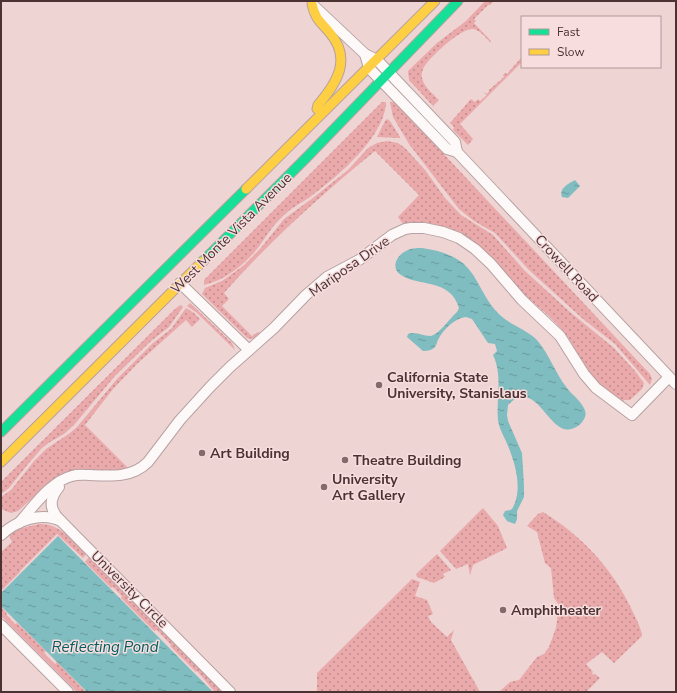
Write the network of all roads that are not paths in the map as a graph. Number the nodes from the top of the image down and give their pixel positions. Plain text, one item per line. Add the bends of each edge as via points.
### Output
1 (435, 1) edge
2 (458, 1) edge
3 (310, 2) edge
4 (364, 54) junction
5 (378, 60) junction
6 (369, 68) junction
7 (388, 71) junction
8 (381, 79) junction
9 (315, 121) junction
10 (457, 152) junction
11 (180, 283) junction
12 (249, 350) junction
13 (673, 381) edge
14 (1, 432) edge
15 (1, 462) edge
16 (62, 481) junction
17 (61, 521) junction
18 (1, 523) edge
19 (18, 524) junction
20 (1, 535) edge
21 (1, 625) edge
22 (68, 692) edge
23 (230, 692) edge

1 - 5 main road, West Monte Vista Avenue
2 - 7 main road, West Monte Vista Avenue
3 - 4 street, Crowell Road
3 - 9 main road via 316,18 335,40 341,61 339,77 318,105
4 - 5 street, Crowell Road
4 - 6 street, Crowell Road
5 - 6 main road, West Monte Vista Avenue
5 - 7 street, Crowell Road
6 - 8 street, Crowell Road
6 - 9 main road, West Monte Vista Avenue
7 - 8 main road, West Monte Vista Avenue
7 - 10 street, Crowell Road via 455,142
8 - 10 street, Crowell Road via 447,149
8 - 11 main road, West Monte Vista Avenue via 307,157
9 - 14 main road, West Monte Vista Avenue
10 - 13 street, Crowell Road
11 - 12 street
11 - 15 main road, West Monte Vista Avenue
12 - 13 street, Mariposa Drive via 331,274 359,260 405,229 417,227 459,238 486,259 522,300 560,336 596,388 632,415
12 - 16 street, Mariposa Drive via 191,407 142,467 123,475 80,474
16 - 17 street via 51,503 53,511
16 - 19 street, Mariposa Drive via 56,483
17 - 19 street via 45,517
17 - 23 street, University Circle
18 - 19 street
19 - 20 street
21 - 22 street

